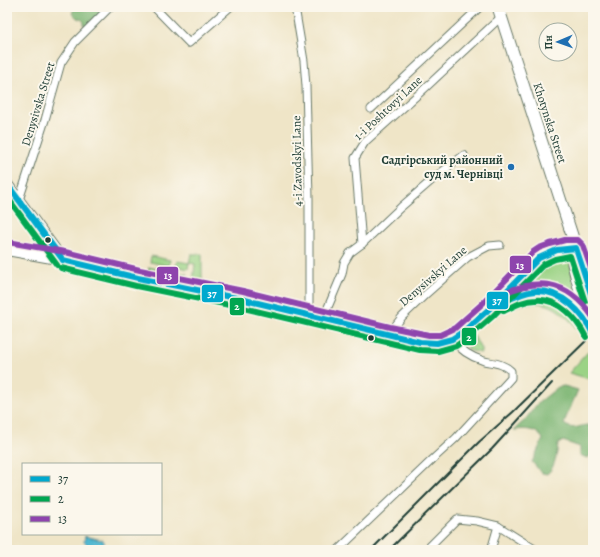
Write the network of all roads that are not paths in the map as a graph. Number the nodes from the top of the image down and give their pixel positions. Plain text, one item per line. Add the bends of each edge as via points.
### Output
1 (110, 7) edge
2 (154, 7) edge
3 (230, 7) edge
4 (295, 7) edge
5 (480, 7) edge
6 (500, 12) edge
7 (371, 109) dead end
8 (464, 154) dead end
9 (7, 184) edge
10 (19, 200) junction
11 (362, 244) junction
12 (500, 245) dead end
13 (576, 248) junction
14 (7, 250) edge
15 (63, 260) junction
16 (593, 300) edge
17 (488, 310) junction
18 (309, 316) junction
19 (323, 319) junction
20 (591, 329) edge
21 (388, 335) junction
22 (452, 339) junction
23 (498, 526) junction
24 (338, 550) edge
25 (426, 550) edge
26 (491, 550) edge
27 (536, 550) edge

1 - 10 street, Denysivska Street via 75,42 61,63
2 - 3 street via 189,43
4 - 18 street, 4-i Zavodskyi Lane via 306,86
5 - 7 street
6 - 11 street, 1-i Poshtovyi Lane via 359,150 355,158
6 - 13 highway, Khotynska Street
8 - 11 street
9 - 10 main road
10 - 15 main road
11 - 19 street via 347,258
12 - 21 street, Denysivskyi Lane via 489,246 468,257 424,295
13 - 16 highway, Khotynska Street
13 - 17 main road via 548,252
13 - 20 highway, Khotynska Street via 573,264
14 - 15 main road
15 - 18 main road
17 - 20 main road via 524,292 549,292 568,302 580,313
17 - 22 main road via 464,332
18 - 19 main road
19 - 21 main road
21 - 22 main road via 428,343
22 - 24 street via 467,353 483,361 507,367 511,371 511,378 456,438
23 - 25 street via 457,519
23 - 26 street
23 - 27 street

